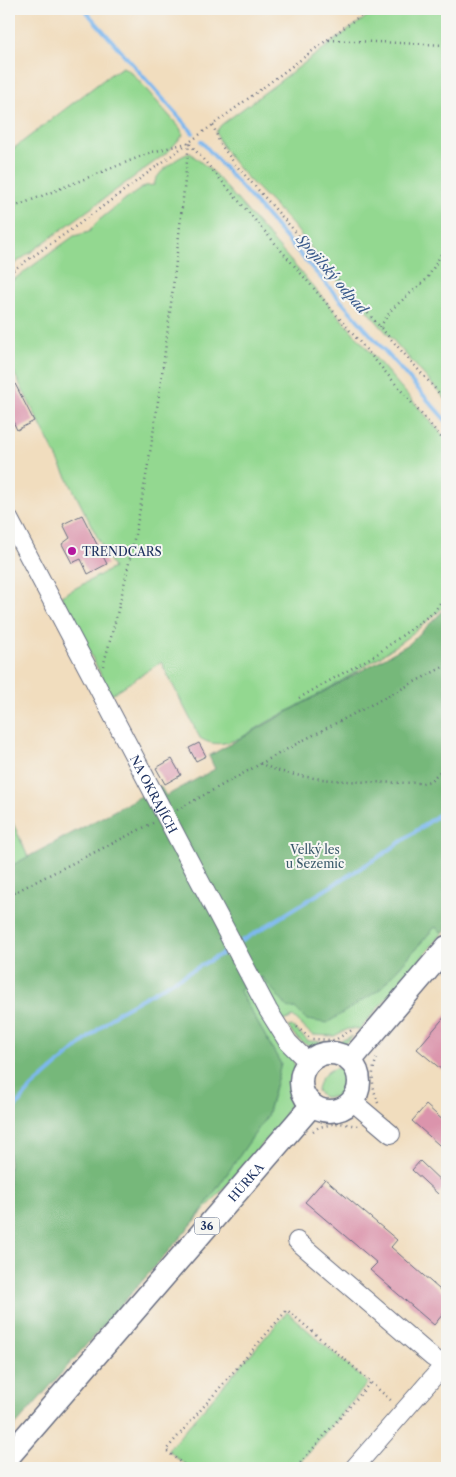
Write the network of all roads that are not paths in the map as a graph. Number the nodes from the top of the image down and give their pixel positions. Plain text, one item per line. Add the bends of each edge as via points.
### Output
1 (9, 519) edge
2 (447, 947) edge
3 (350, 1061) junction
4 (309, 1063) junction
5 (312, 1104) junction
6 (360, 1108) junction
7 (391, 1134) dead end
8 (297, 1241) dead end
9 (446, 1366) edge
10 (9, 1456) edge
11 (354, 1468) edge

1 - 4 street, NA OKRAJÍCH via 279,1029
2 - 3 main road via 373,1048
3 - 4 main road via 338,1054 328,1054
3 - 6 main road via 359,1082
4 - 5 main road via 302,1083
5 - 6 main road via 332,1111
5 - 10 main road, HŮRKA / 36
6 - 7 street
8 - 9 street
9 - 11 street

